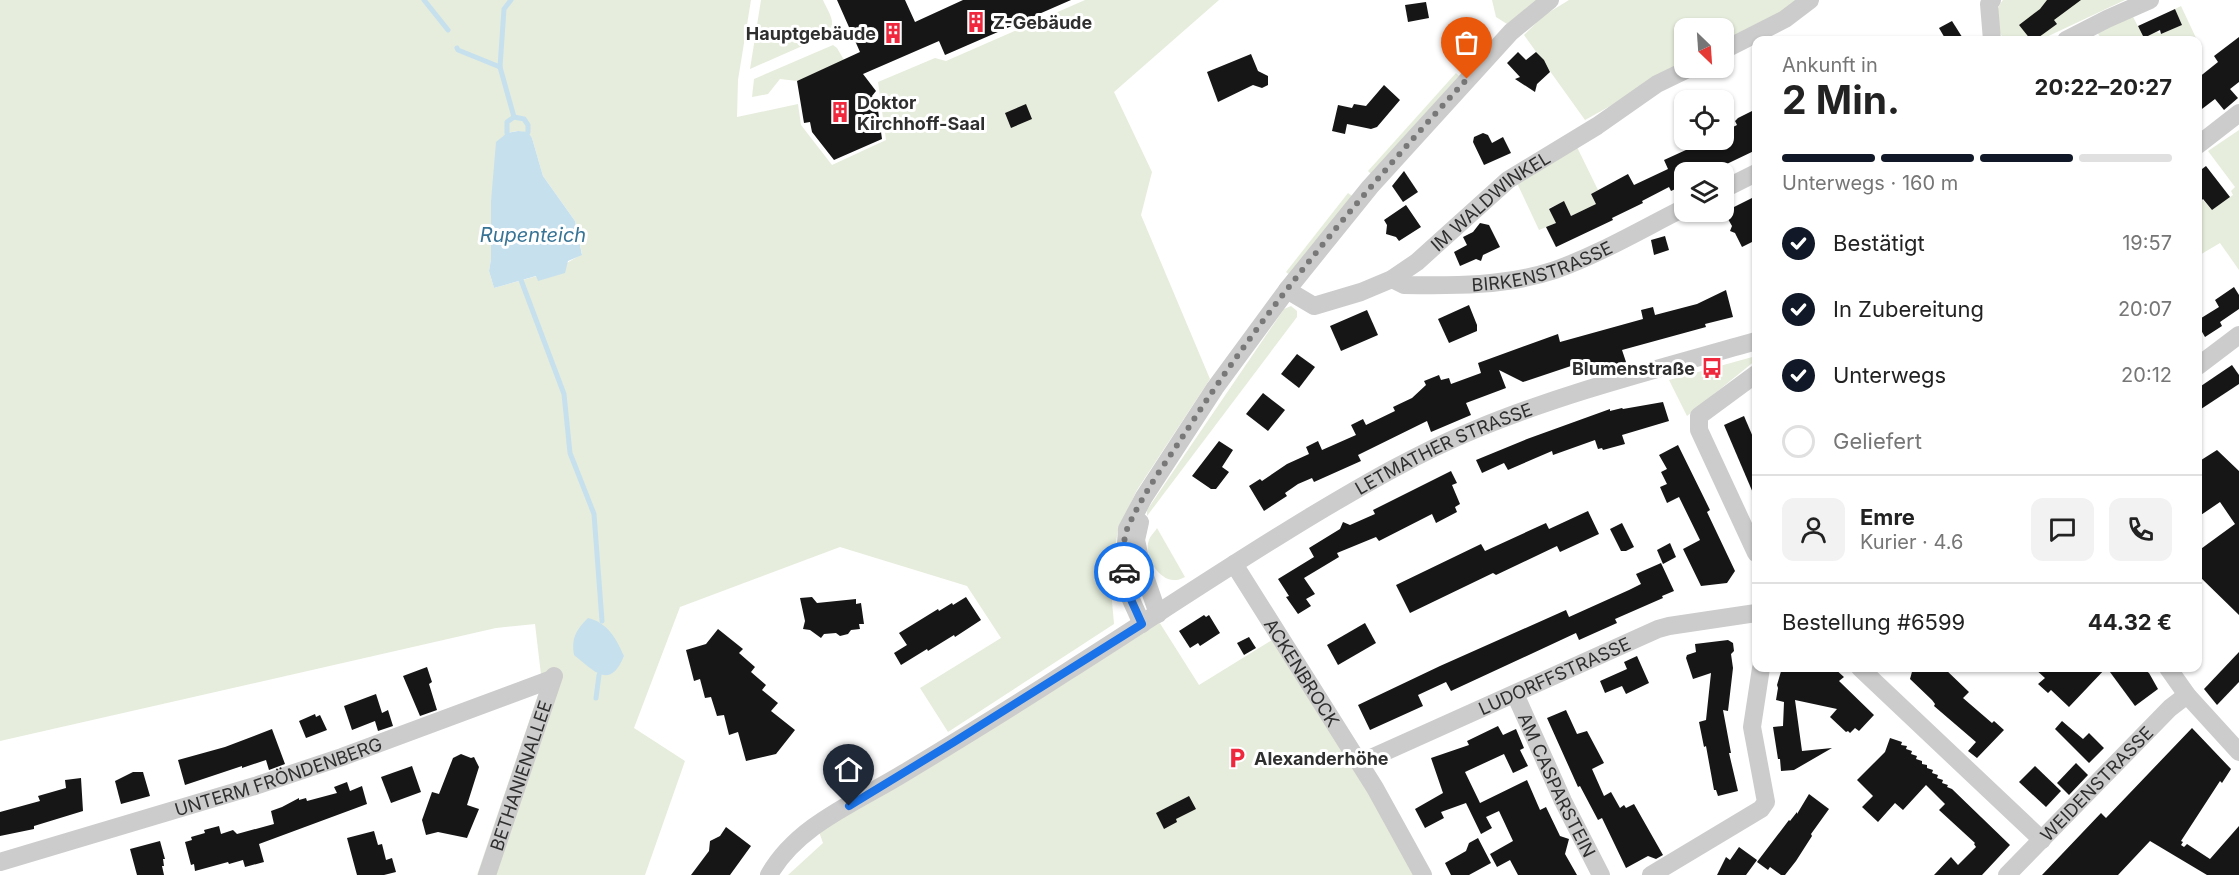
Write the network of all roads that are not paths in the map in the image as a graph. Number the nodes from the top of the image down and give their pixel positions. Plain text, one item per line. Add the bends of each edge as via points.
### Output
1 (1550, 0) edge
2 (1810, 0) edge
3 (1992, 0) edge
4 (2150, 0) edge
5 (1992, 36) edge
6 (2074, 36) edge
7 (1734, 45) edge
8 (1674, 76) edge
9 (2239, 113) edge
10 (2202, 142) edge
11 (1752, 175) edge
12 (1734, 184) edge
13 (1674, 213) edge
14 (1392, 279) junction
15 (1287, 290) junction
16 (2239, 335) edge
17 (1752, 342) edge
18 (2202, 363) edge
19 (1752, 377) edge
20 (1144, 497) junction
21 (1752, 544) edge
22 (1234, 564) junction
23 (1158, 614) junction
24 (1752, 614) edge
25 (1142, 624) junction
26 (1760, 672) edge
27 (1864, 672) edge
28 (2171, 672) edge
29 (553, 677) joint
30 (1515, 694) junction
31 (2187, 695) junction
32 (2239, 752) edge
33 (1360, 763) junction
34 (2042, 840) junction
35 (0, 862) edge
36 (487, 875) edge
37 (769, 875) edge
38 (1423, 875) edge
39 (1601, 875) edge
40 (1652, 875) edge
41 (2007, 875) edge

1 - 15 street via 1511,32 1417,133
2 - 7 street via 1785,19
3 - 5 street
4 - 6 street
8 - 14 street, IM WALDWINKEL via 1508,180 1417,262
9 - 10 street
11 - 12 street
13 - 14 street, BIRKENSTRASSE via 1553,270 1497,283 1404,285
14 - 15 street, IM WALDWINKEL via 1314,306
15 - 20 street via 1215,387
16 - 18 street
17 - 22 street, LETMATHER STRASSE via 1615,381 1472,430 1370,481
19 - 21 street via 1699,416 1699,430
20 - 23 street via 1136,540
20 - 25 street via 1127,529 1124,563 1128,593
22 - 23 street, LETMATHER STRASSE
22 - 33 street, ACKENBROCK
23 - 25 street, LETMATHER STRASSE
24 - 30 street, LUDORFFSTRASSE via 1658,629
25 - 37 street, LETMATHER STRASSE via 814,827 791,845
26 - 40 street via 1752,727 1766,802 1761,809
27 - 34 street
28 - 31 street
29 - 35 street, UNTERM FRÖNDENBERG via 266,783
29 - 36 street, BETHANIENALLEE
30 - 33 street, LUDORFFSTRASSE
30 - 39 street, AM CASPARSTEIN
31 - 32 street
31 - 34 street, WEIDENSTRASSE
33 - 38 street, ACKENBROCK
34 - 41 street, WEIDENSTRASSE

